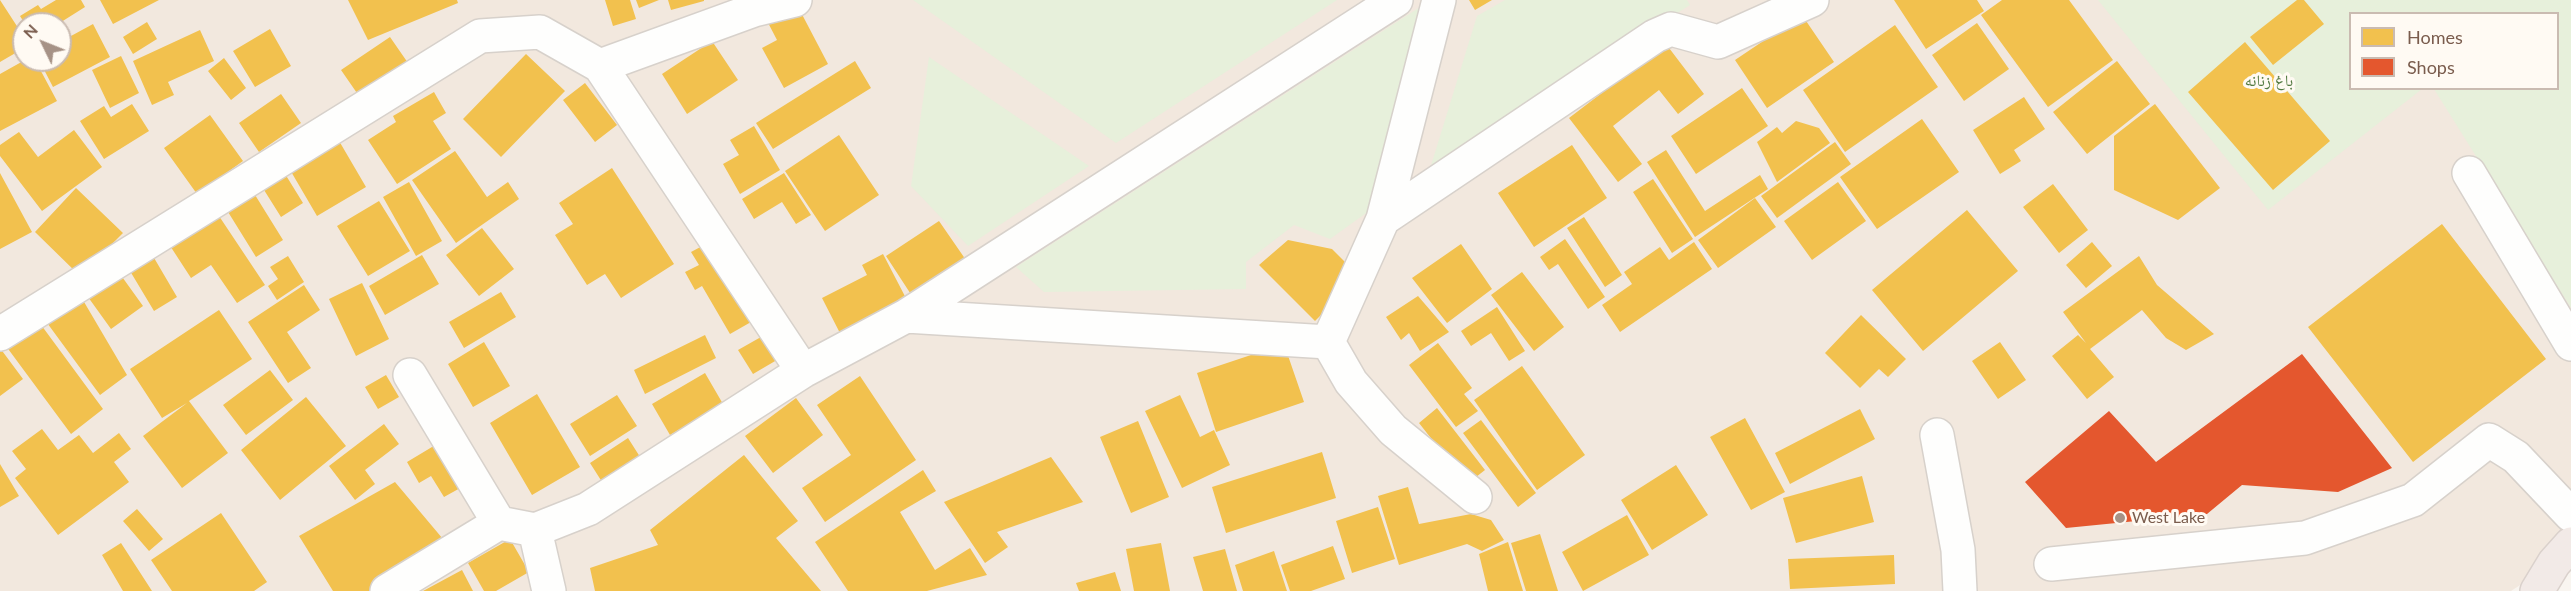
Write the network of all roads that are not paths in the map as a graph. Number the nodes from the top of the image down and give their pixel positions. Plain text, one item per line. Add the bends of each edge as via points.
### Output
1 (795, 0) edge
2 (1396, 0) edge
3 (1439, 0) edge
4 (1812, 0) edge
5 (600, 66) junction
6 (2469, 173) dead end
7 (1383, 219) junction
8 (906, 316) junction
9 (0, 334) edge
10 (1328, 342) junction
11 (2571, 345) edge
12 (804, 371) junction
13 (410, 375) dead end
14 (1937, 435) dead end
15 (1475, 497) dead end
16 (2571, 515) edge
17 (500, 523) junction
18 (536, 530) junction
19 (2562, 554) edge
20 (2051, 564) dead end
21 (387, 591) edge
22 (549, 591) edge
23 (1960, 591) edge
24 (2511, 591) edge
25 (2537, 591) edge

1 - 5 street via 754,10
2 - 8 street
3 - 7 street
4 - 7 street via 1718,42 1671,29 1655,36
5 - 9 street via 540,32 480,36
5 - 12 street
6 - 11 street
7 - 10 street
8 - 10 street
8 - 12 street
10 - 15 street via 1351,382 1393,430
12 - 18 street via 588,509
13 - 17 street
14 - 23 street via 1958,550
16 - 20 street via 2516,457 2489,440 2412,500 2305,537
17 - 18 street
17 - 21 street
18 - 22 street
19 - 24 highway
19 - 25 highway

